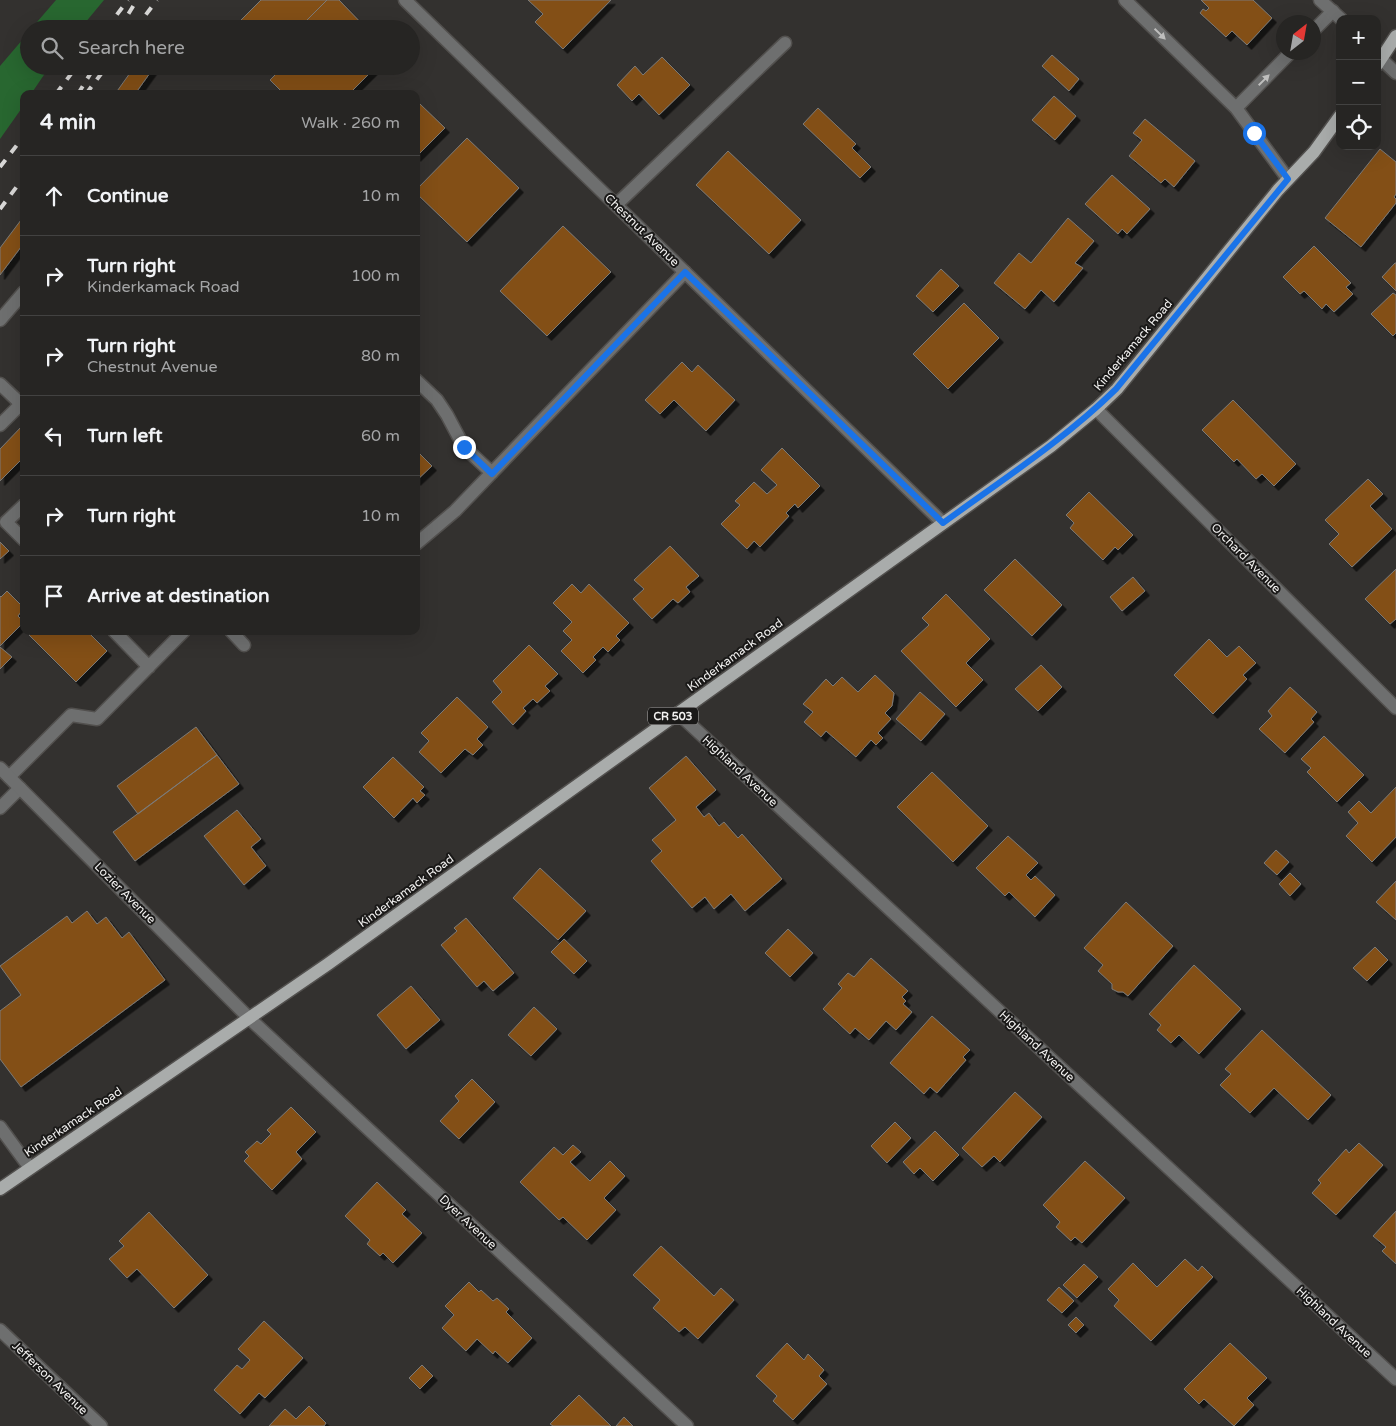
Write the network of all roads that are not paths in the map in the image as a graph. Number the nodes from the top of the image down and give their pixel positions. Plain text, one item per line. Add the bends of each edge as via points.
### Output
1 (1125, 0) edge
2 (1320, 0) edge
3 (413, 3) edge
4 (1337, 15) edge
5 (1336, 16) edge
6 (1321, 25) edge
7 (1396, 36) edge
8 (785, 43) dead end
9 (1381, 57) edge
10 (1283, 60) edge
11 (1381, 62) edge
12 (1396, 73) edge
13 (1236, 108) junction
14 (1336, 122) edge
15 (1288, 179) junction
16 (616, 205) junction
17 (685, 272) junction
18 (20, 297) edge
19 (0, 320) edge
20 (0, 384) edge
21 (420, 384) edge
22 (20, 400) edge
23 (20, 404) edge
24 (1096, 409) junction
25 (0, 425) edge
26 (492, 474) junction
27 (20, 509) edge
28 (943, 523) junction
29 (20, 536) edge
30 (420, 541) edge
31 (118, 635) edge
32 (180, 635) edge
33 (235, 635) edge
34 (244, 645) dead end
35 (149, 667) junction
36 (1396, 708) edge
37 (678, 713) junction
38 (4, 773) edge
39 (20, 788) junction
40 (0, 808) edge
41 (250, 1018) junction
42 (0, 1127) edge
43 (30, 1168) junction
44 (0, 1189) edge
45 (0, 1330) edge
46 (1396, 1379) edge
47 (101, 1426) edge
48 (687, 1426) edge

1 -> 13 street
2 - 4 street
3 - 16 street, Chestnut Avenue
5 - 6 street
7 - 9 main road
8 - 16 street
13 -> 10 street
11 - 12 street
13 - 15 street
14 - 15 main road, Kinderkamack Road / CR 503 via 1314,152
15 - 24 main road, Kinderkamack Road / CR 503 via 1116,389
16 - 17 street, Chestnut Avenue
17 - 26 street
17 - 28 street, Chestnut Avenue
18 - 19 street
20 - 22 street
21 - 26 street via 437,400 464,447
23 - 25 street
24 - 28 main road, Kinderkamack Road / CR 503 via 1051,446
24 - 36 street, Orchard Avenue
26 - 30 street via 455,512
27 - 29 street via 6,522
28 - 37 main road, Kinderkamack Road / CR 503
31 - 35 street
32 - 35 street
33 - 34 street
35 - 38 street via 97,719 71,715
37 - 41 main road, Kinderkamack Road / CR 503
37 - 46 street, Highland Avenue
38 - 39 street, Lozier Avenue
39 - 40 street
39 - 41 street, Lozier Avenue
41 - 43 main road, Kinderkamack Road / CR 503
41 - 48 street, Dyer Avenue
42 - 43 street
43 - 44 main road, Kinderkamack Road / CR 503
45 - 47 street, Jefferson Avenue

